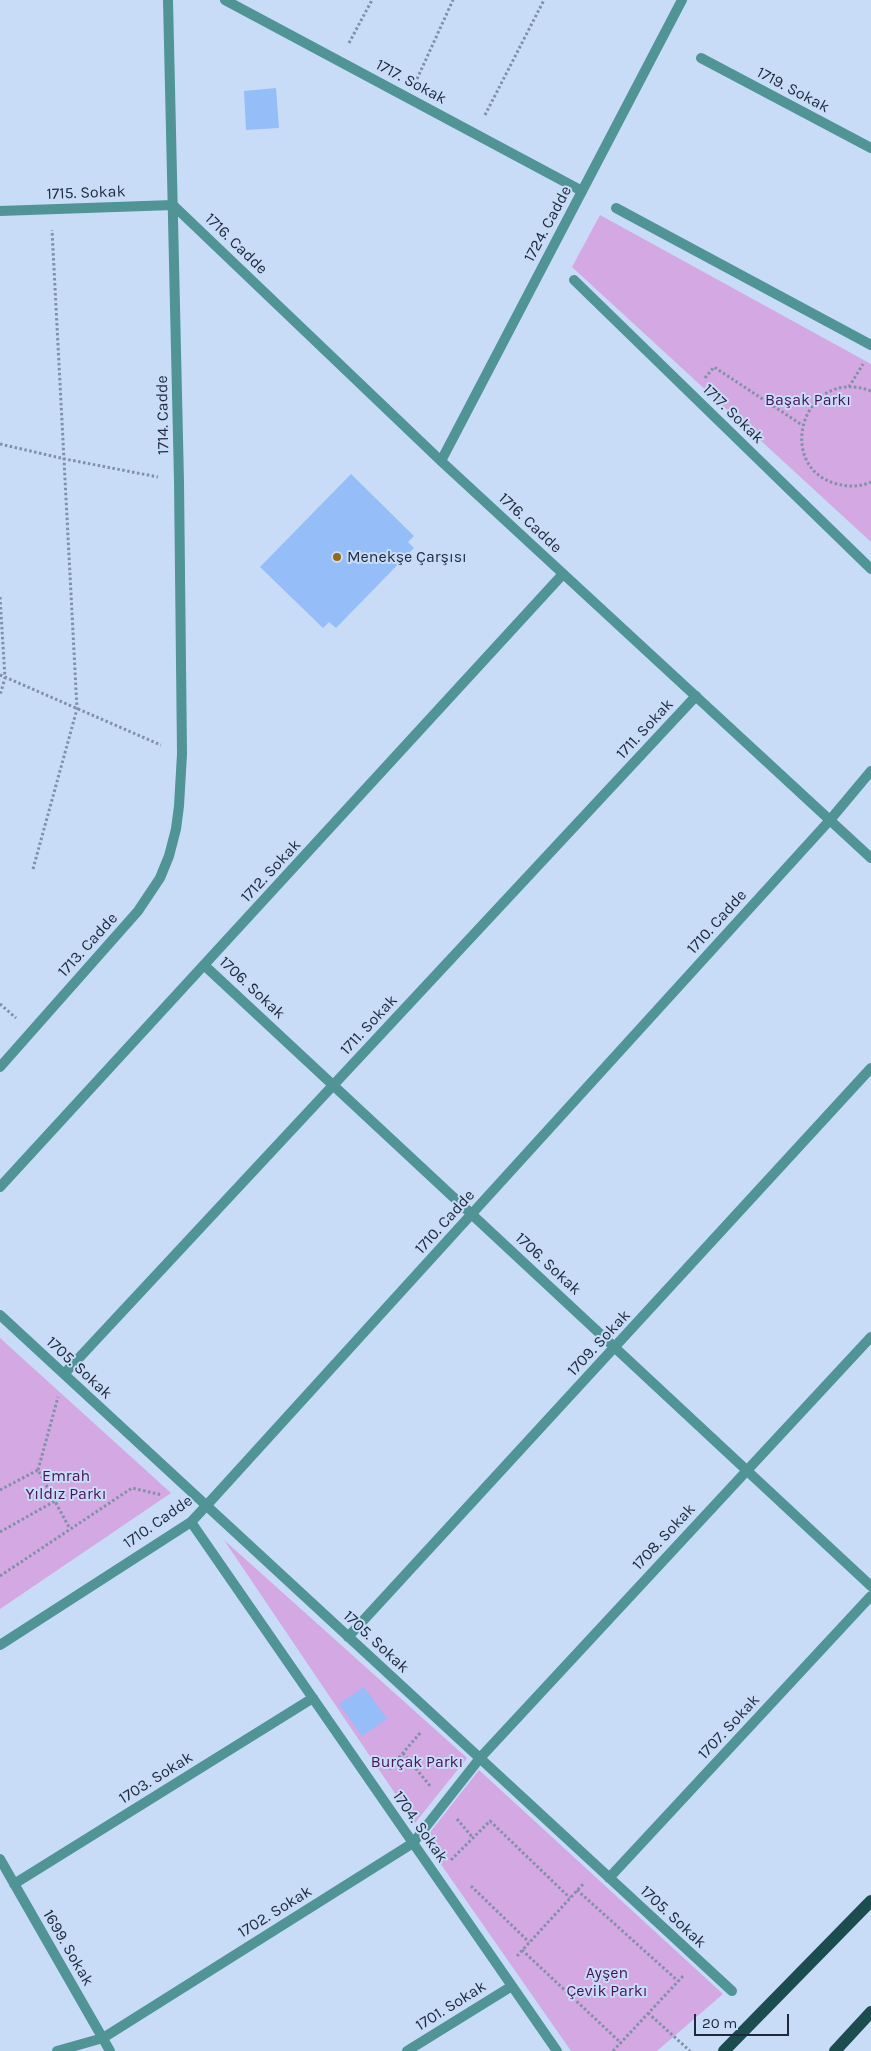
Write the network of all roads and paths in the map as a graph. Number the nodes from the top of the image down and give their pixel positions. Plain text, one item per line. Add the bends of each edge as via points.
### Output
1 (168, 0) edge
2 (225, 0) edge
3 (372, 0) edge
4 (453, 0) edge
5 (544, 0) edge
6 (682, 0) edge
7 (700, 58) dead end
8 (340, 61) junction
9 (408, 98) junction
10 (475, 134) junction
11 (871, 148) edge
12 (582, 191) junction
13 (173, 205) junction
14 (616, 208) dead end
15 (51, 209) junction
16 (0, 211) edge
17 (574, 280) dead end
18 (871, 345) edge
19 (866, 358) dead end
20 (849, 387) junction
21 (871, 392) edge
22 (692, 395) junction
23 (802, 425) junction
24 (0, 444) edge
25 (65, 459) junction
26 (441, 462) junction
27 (179, 481) junction
28 (871, 482) edge
29 (871, 569) edge
30 (563, 574) junction
31 (0, 598) edge
32 (0, 675) edge
33 (6, 678) junction
34 (0, 695) edge
35 (696, 696) junction
36 (77, 709) junction
37 (182, 754) junction
38 (871, 771) edge
39 (830, 820) junction
40 (176, 829) joint
41 (871, 858) edge
42 (33, 869) dead end
43 (204, 965) junction
44 (0, 1067) edge
45 (871, 1068) edge
46 (333, 1085) junction
47 (0, 1187) edge
48 (472, 1214) junction
49 (0, 1316) edge
50 (871, 1337) edge
51 (615, 1347) junction
52 (64, 1374) junction
53 (38, 1470) junction
54 (747, 1470) junction
55 (0, 1490) edge
56 (169, 1497) dead end
57 (55, 1502) junction
58 (206, 1506) junction
59 (191, 1522) junction
60 (70, 1529) junction
61 (0, 1532) edge
62 (0, 1569) edge
63 (2, 1575) edge
64 (871, 1586) edge
65 (871, 1596) edge
66 (348, 1638) junction
67 (0, 1646) edge
68 (313, 1698) junction
69 (435, 1717) junction
70 (480, 1758) junction
71 (374, 1786) junction
72 (413, 1843) junction
73 (0, 1859) edge
74 (448, 1864) dead end
75 (597, 1868) junction
76 (609, 1878) junction
77 (468, 1883) dead end
78 (14, 1884) junction
79 (577, 1890) junction
80 (570, 1898) junction
81 (871, 1901) edge
82 (529, 1942) junction
83 (522, 1950) junction
84 (698, 1960) junction
85 (502, 1972) junction
86 (678, 1981) junction
87 (512, 1986) junction
88 (732, 1991) dead end
89 (871, 2012) edge
90 (648, 2013) junction
91 (103, 2038) junction
92 (621, 2043) junction
93 (57, 2051) edge
94 (110, 2051) edge
95 (406, 2051) edge
96 (557, 2051) edge
97 (613, 2051) edge
98 (690, 2051) edge
99 (724, 2051) edge
100 (835, 2051) edge

1 - 13 street, 1714. Cadde
2 - 8 street, 1717. Sokak
3 - 8 path
4 - 9 path
5 - 10 path
6 - 12 street, 1724. Cadde
7 - 11 street, 1719. Sokak
8 - 9 street, 1717. Sokak
9 - 10 street, 1717. Sokak
10 - 12 street, 1717. Sokak
12 - 26 street, 1724. Cadde
13 - 15 street, 1715. Sokak
13 - 26 street, 1716. Cadde
13 - 27 street, 1714. Cadde
14 - 18 street
15 - 16 street, 1715. Sokak
15 - 25 path
17 - 22 street, 1717. Sokak
19 - 20 path
20 - 21 path
20 - 23 path via 837,388 821,396 809,409
22 - 23 path via 714,367
22 - 29 street, 1717. Sokak
23 - 28 path via 801,442 806,459 816,473 831,483 847,487
24 - 25 path
25 - 27 path
25 - 36 path
26 - 30 street, 1716. Cadde
27 - 37 street, 1714. Cadde
30 - 35 street, 1716. Cadde
30 - 43 street, 1712. Sokak
31 - 33 path
32 - 33 path
33 - 34 path
33 - 36 path
35 - 39 street, 1716. Cadde
35 - 46 street, 1711. Sokak
36 - 37 path
36 - 42 path
37 - 40 street, 1714. Cadde
38 - 39 street, 1710. Cadde
39 - 41 street, 1716. Cadde
39 - 48 street, 1710. Cadde
40 - 44 street, 1713. Cadde via 166,864 150,896
43 - 46 street, 1706. Sokak
43 - 47 street, 1712. Sokak
45 - 51 street, 1709. Sokak
46 - 48 street, 1706. Sokak
46 - 52 street, 1711. Sokak
48 - 51 street, 1706. Sokak
48 - 58 street, 1710. Cadde
49 - 52 street, 1705. Sokak
50 - 54 street, 1708. Sokak
51 - 54 street, 1706. Sokak
51 - 66 street, 1709. Sokak
52 - 53 path
52 - 58 street, 1705. Sokak
53 - 55 path
53 - 57 path
54 - 64 street, 1706. Sokak
54 - 70 street, 1708. Sokak
56 - 60 path via 132,1488
57 - 60 path
57 - 61 path
58 - 59 street, 1710. Cadde
58 - 66 street, 1705. Sokak
59 - 67 street, 1710. Cadde
59 - 68 street, 1704. Sokak
60 - 63 path
62 - 63 path
65 - 76 street, 1707. Sokak
66 - 69 street, 1705. Sokak
68 - 71 street, 1704. Sokak
68 - 78 street, 1703. Sokak
69 - 70 street, 1705. Sokak
69 - 71 path
70 - 72 street, 1702. Sokak
70 - 75 street, 1705. Sokak
71 - 72 street, 1704. Sokak
72 - 85 street, 1704. Sokak
72 - 91 street, 1702. Sokak
73 - 78 street, 1699. Sokak
74 - 80 path via 490,1820
75 - 76 street, 1705. Sokak
75 - 79 path
76 - 84 street, 1705. Sokak
77 - 82 path
78 - 91 street, 1699. Sokak
79 - 80 path
79 - 86 path
80 - 82 path
81 - 99 main road
82 - 83 path
83 - 85 path
83 - 92 path
84 - 86 path
84 - 88 street, 1705. Sokak
85 - 87 street, 1704. Sokak
86 - 90 path
87 - 95 street, 1701. Sokak
87 - 96 street, 1704. Sokak
89 - 100 main road
90 - 92 path
90 - 98 path
91 - 93 street, 1702. Sokak
91 - 94 street, 1699. Sokak
92 - 97 path

